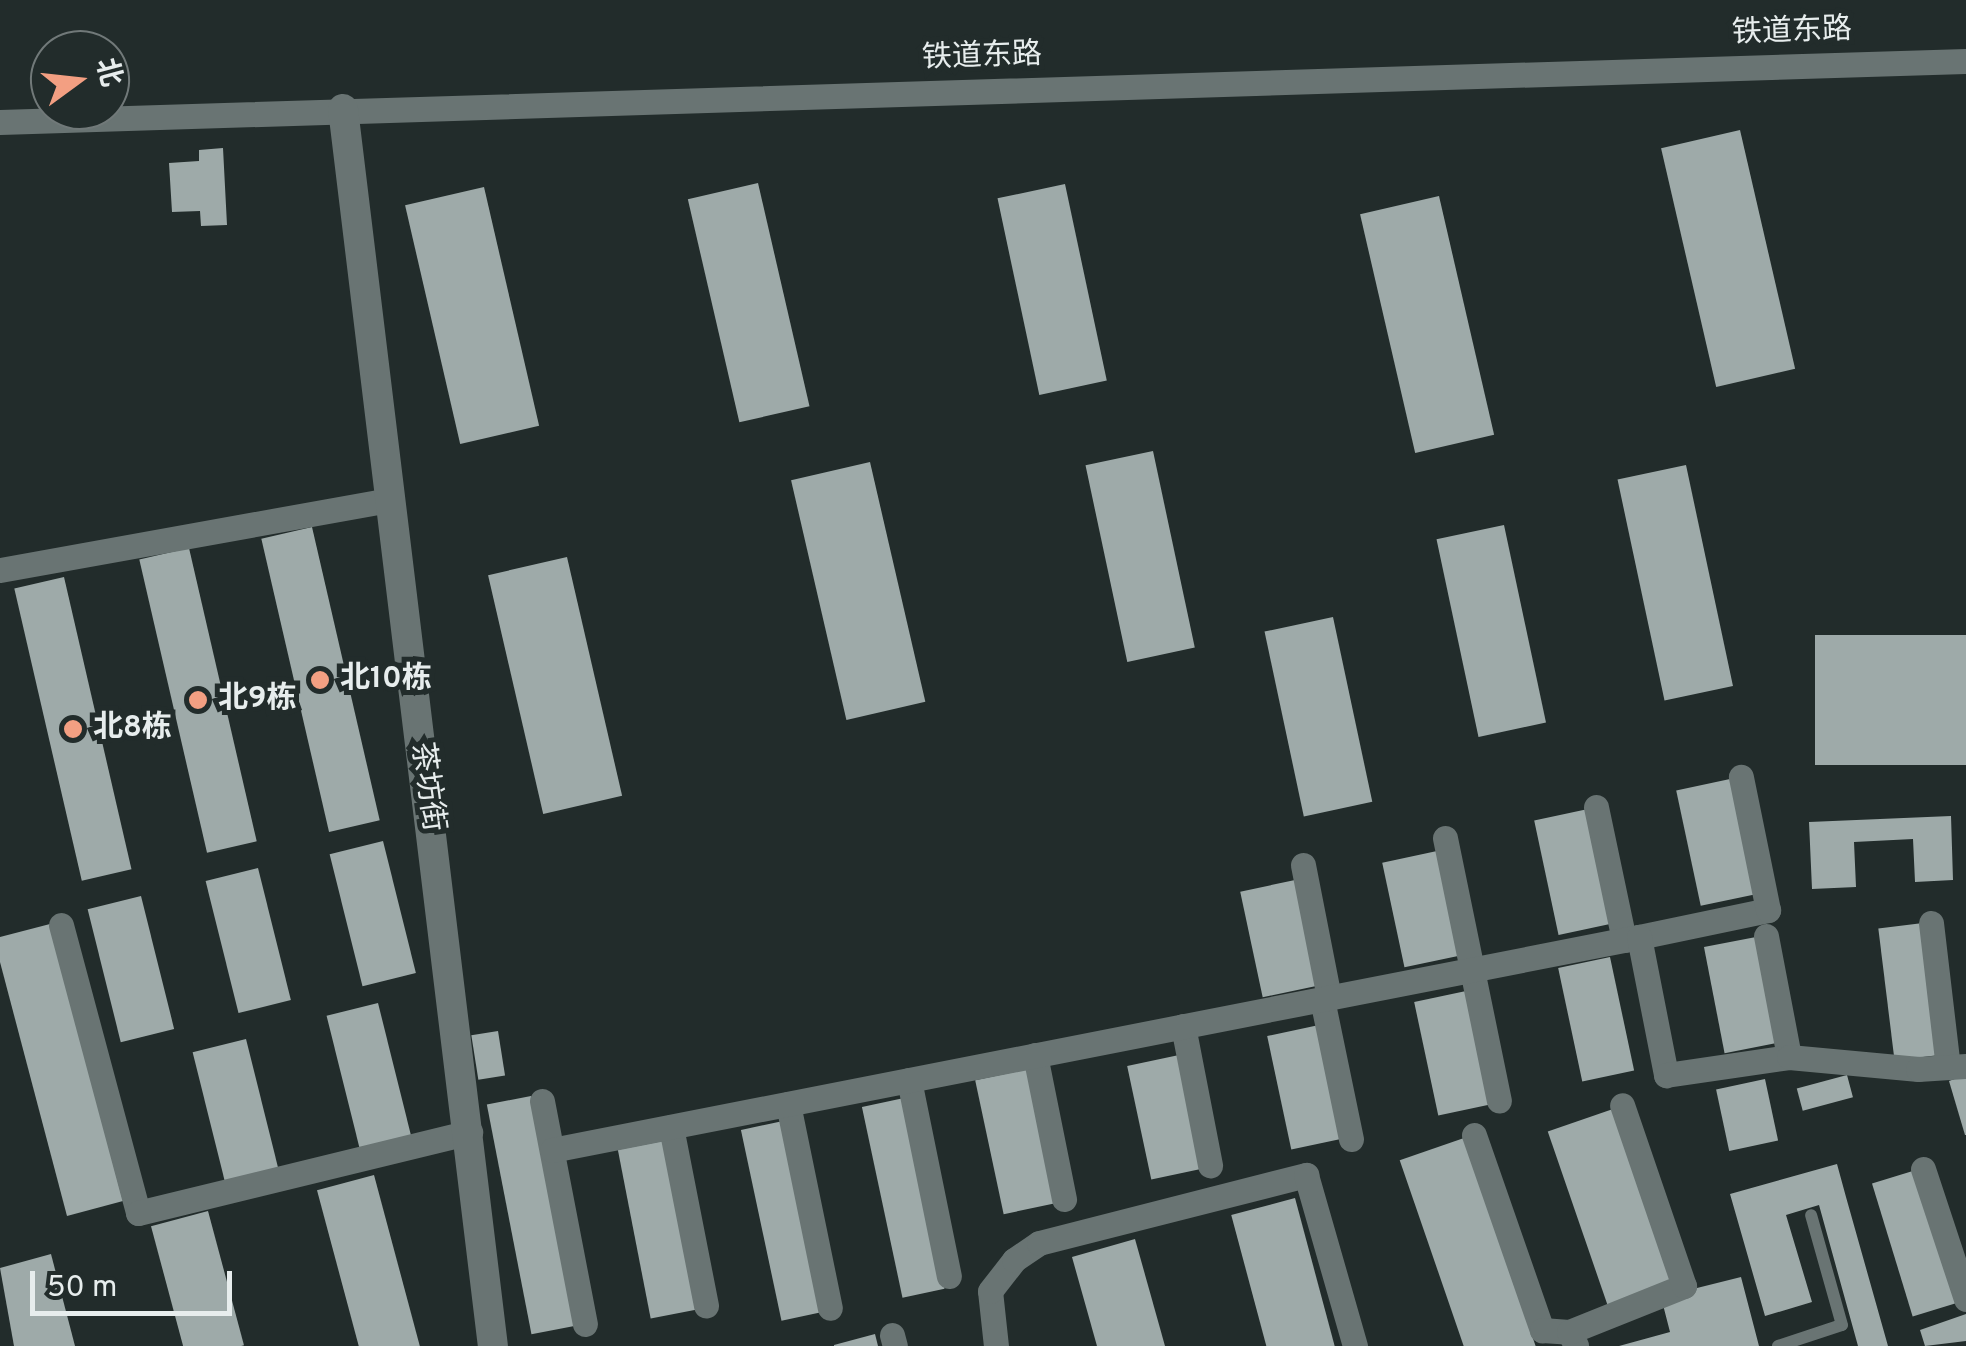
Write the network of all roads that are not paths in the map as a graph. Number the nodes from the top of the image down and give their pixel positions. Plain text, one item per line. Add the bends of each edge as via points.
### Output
1 (1966, 61) edge
2 (343, 109) junction
3 (0, 122) edge
4 (388, 500) junction
5 (0, 570) edge
6 (1741, 777) dead end
7 (1596, 808) dead end
8 (1445, 838) dead end
9 (1304, 865) dead end
10 (1931, 923) dead end
11 (60, 925) dead end
12 (1766, 936) dead end
13 (1632, 938) junction
14 (1472, 970) junction
15 (1326, 998) junction
16 (1182, 1026) junction
17 (1036, 1056) junction
18 (1789, 1056) junction
19 (1957, 1066) edge
20 (909, 1080) junction
21 (542, 1100) dead end
22 (1499, 1101) dead end
23 (788, 1104) junction
24 (1622, 1105) dead end
25 (671, 1127) junction
26 (470, 1132) junction
27 (1474, 1135) dead end
28 (1351, 1139) dead end
29 (552, 1150) junction
30 (1210, 1165) dead end
31 (1923, 1170) dead end
32 (1064, 1198) dead end
33 (1811, 1215) dead end
34 (950, 1276) dead end
35 (1966, 1299) edge
36 (706, 1306) dead end
37 (830, 1308) dead end
38 (586, 1324) dead end
39 (1544, 1338) edge
40 (1573, 1339) edge
41 (494, 1346) edge
42 (996, 1346) edge
43 (1354, 1346) edge
44 (1778, 1346) edge

1 - 2 street, 铁道东路
2 - 3 street, 铁道东路
2 - 4 street, 茶坊街
4 - 5 street
4 - 26 street, 茶坊街
6 - 13 street via 1768,910
7 - 13 street
8 - 14 street
9 - 15 street
10 - 19 street
11 - 26 street via 138,1213
12 - 18 street
13 - 14 street
13 - 18 street via 1666,1074
14 - 15 street
14 - 22 street
15 - 16 street
15 - 28 street
16 - 17 street
16 - 30 street
17 - 20 street
17 - 32 street
18 - 19 street
20 - 23 street
20 - 34 street
21 - 29 street
23 - 25 street
23 - 37 street
24 - 40 street via 1684,1286
25 - 29 street
25 - 36 street
26 - 41 street, 茶坊街
27 - 39 street
29 - 38 street
31 - 35 street
33 - 44 lane via 1842,1325
39 - 40 street
42 - 43 street via 990,1291 1014,1260 1040,1243 1306,1175

